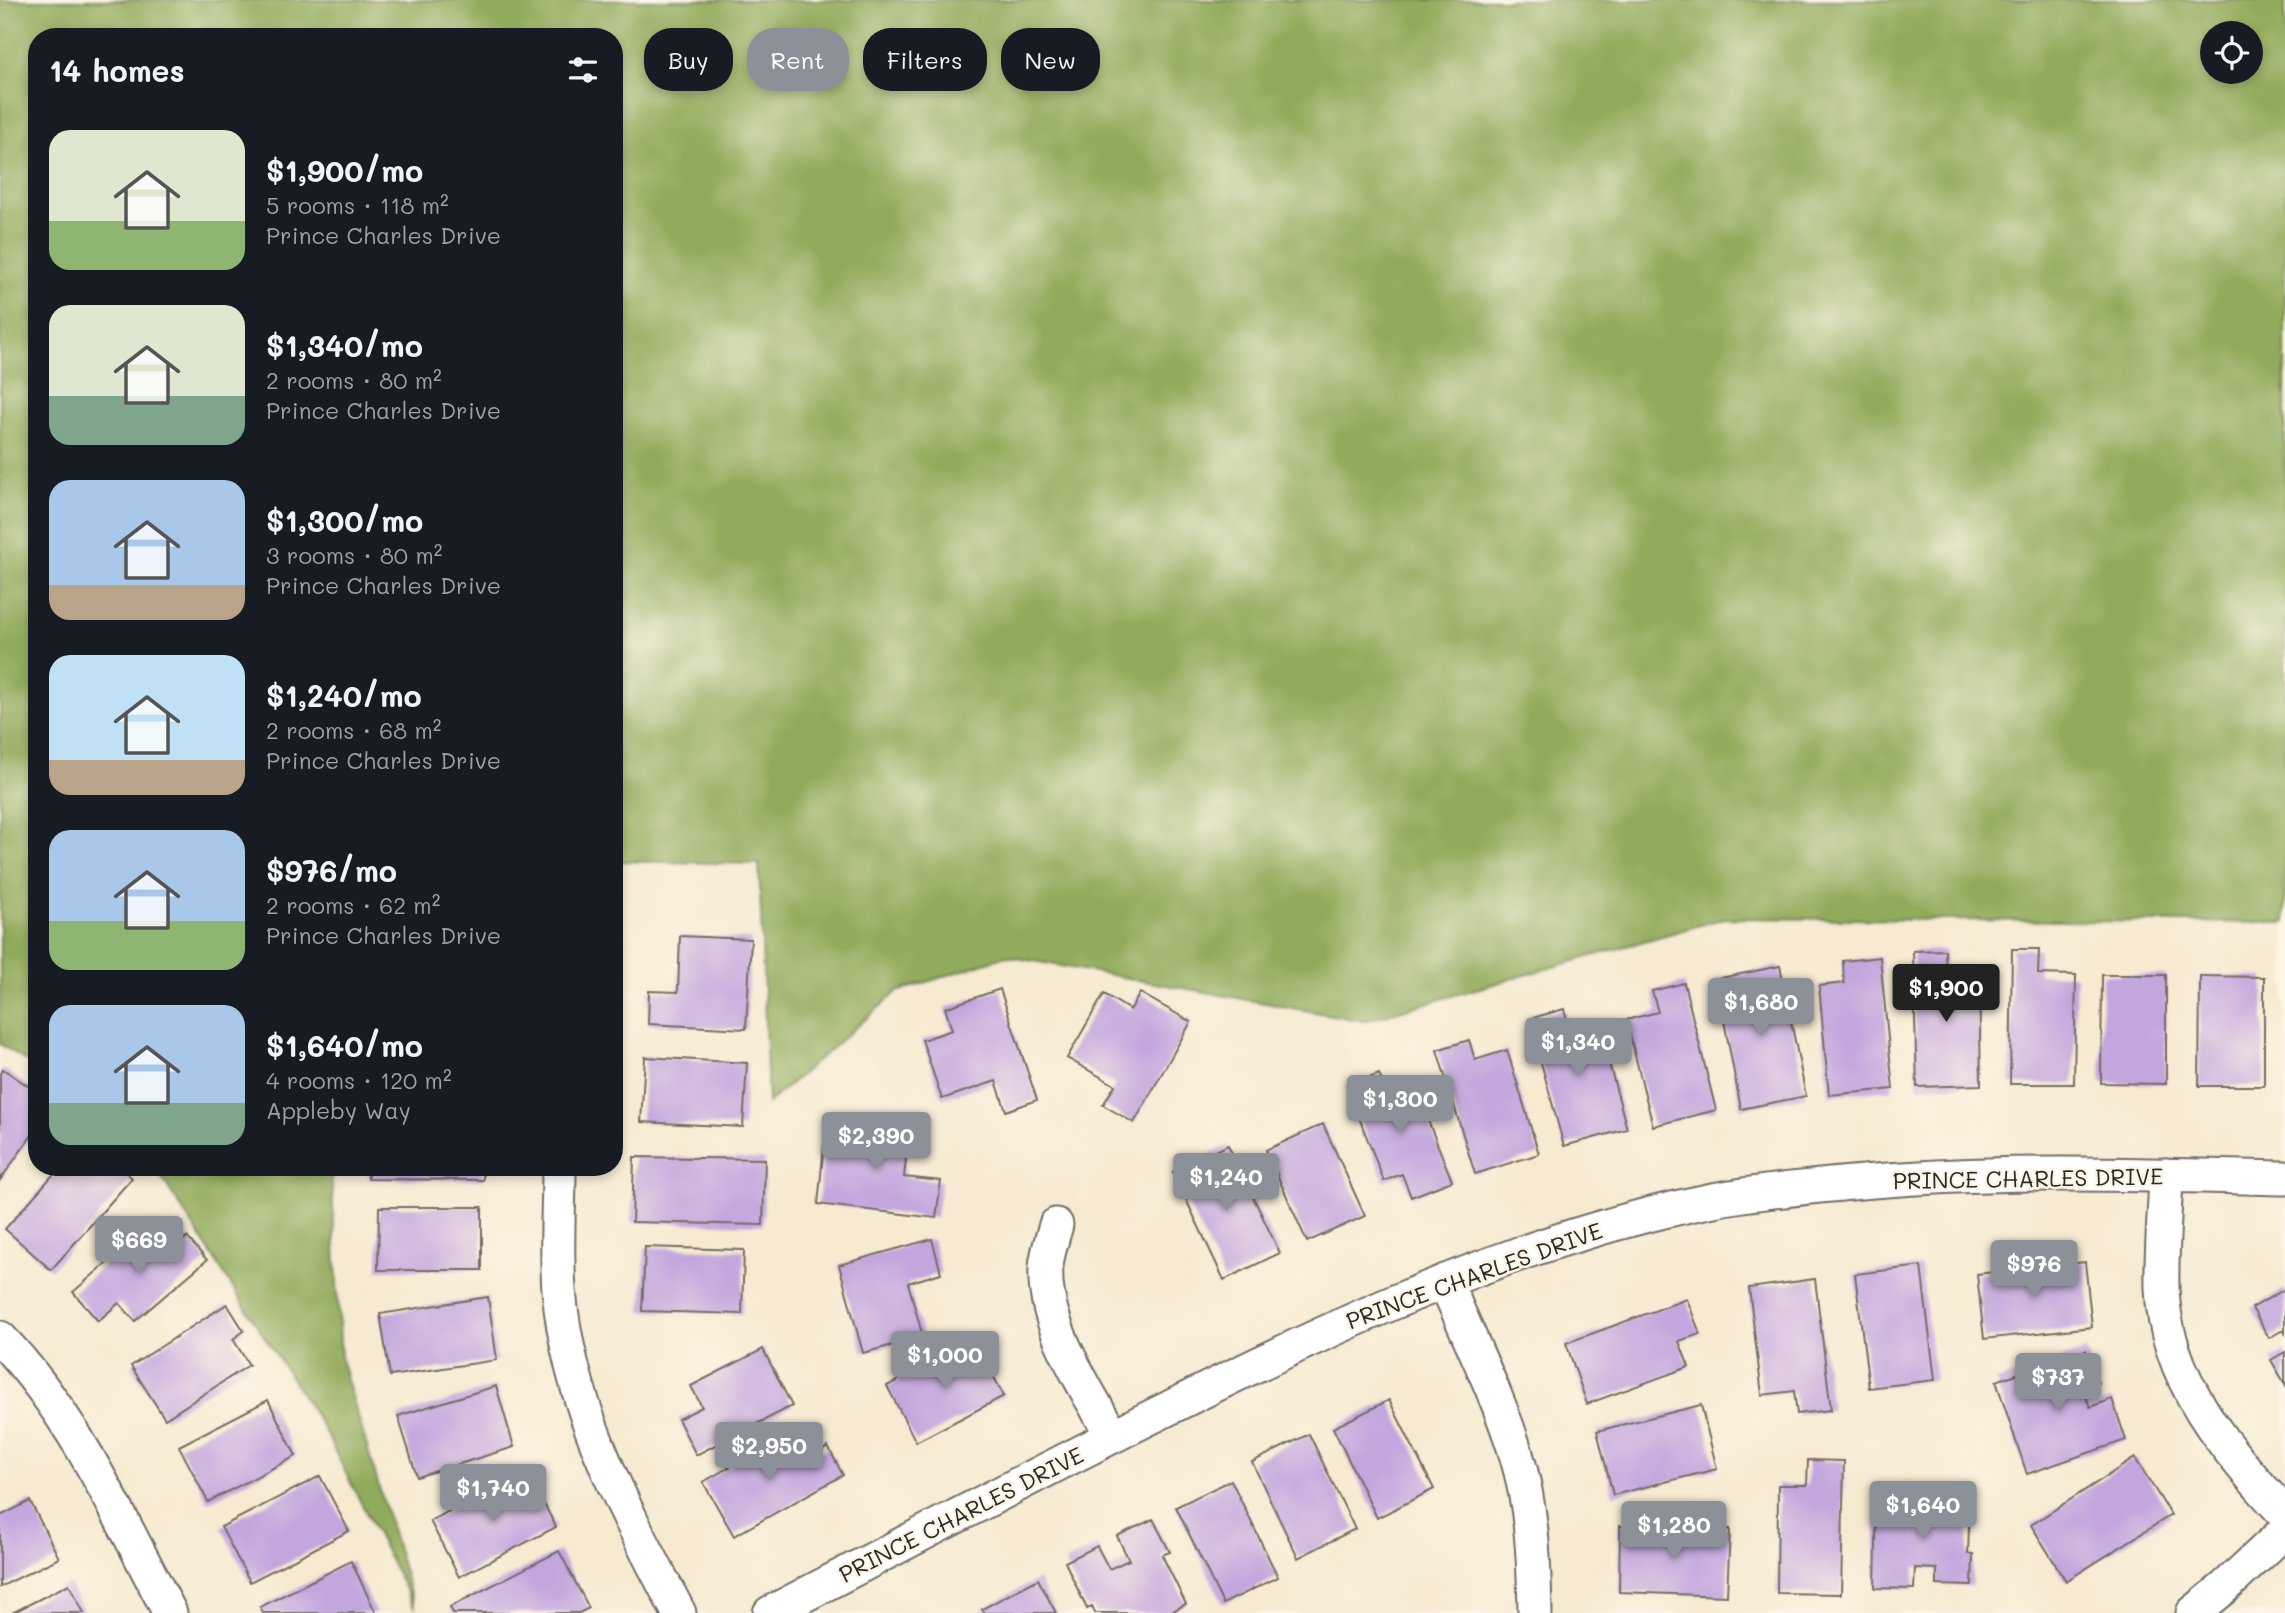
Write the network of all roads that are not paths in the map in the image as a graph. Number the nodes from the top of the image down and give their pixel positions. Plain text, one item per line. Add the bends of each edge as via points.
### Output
1 (2166, 1175) junction
2 (559, 1176) edge
3 (2285, 1178) edge
4 (1056, 1225) dead end
5 (1445, 1281) junction
6 (0, 1338) edge
7 (1112, 1436) junction
8 (2285, 1514) edge
9 (2285, 1531) edge
10 (170, 1613) edge
11 (679, 1613) edge
12 (770, 1613) edge
13 (1535, 1613) edge
14 (2193, 1613) edge

1 - 3 street, PRINCE CHARLES DRIVE
1 - 5 street, PRINCE CHARLES DRIVE via 2014,1173 1776,1191 1642,1216 1563,1238
1 - 8 street via 2162,1289 2167,1328 2180,1368 2214,1432
2 - 11 street via 559,1290 583,1408 611,1480
4 - 7 street via 1046,1266 1054,1325
5 - 7 street, PRINCE CHARLES DRIVE via 1308,1339
5 - 13 street via 1516,1455 1533,1548
6 - 10 street via 43,1389 86,1457
7 - 12 street, PRINCE CHARLES DRIVE
9 - 14 street

